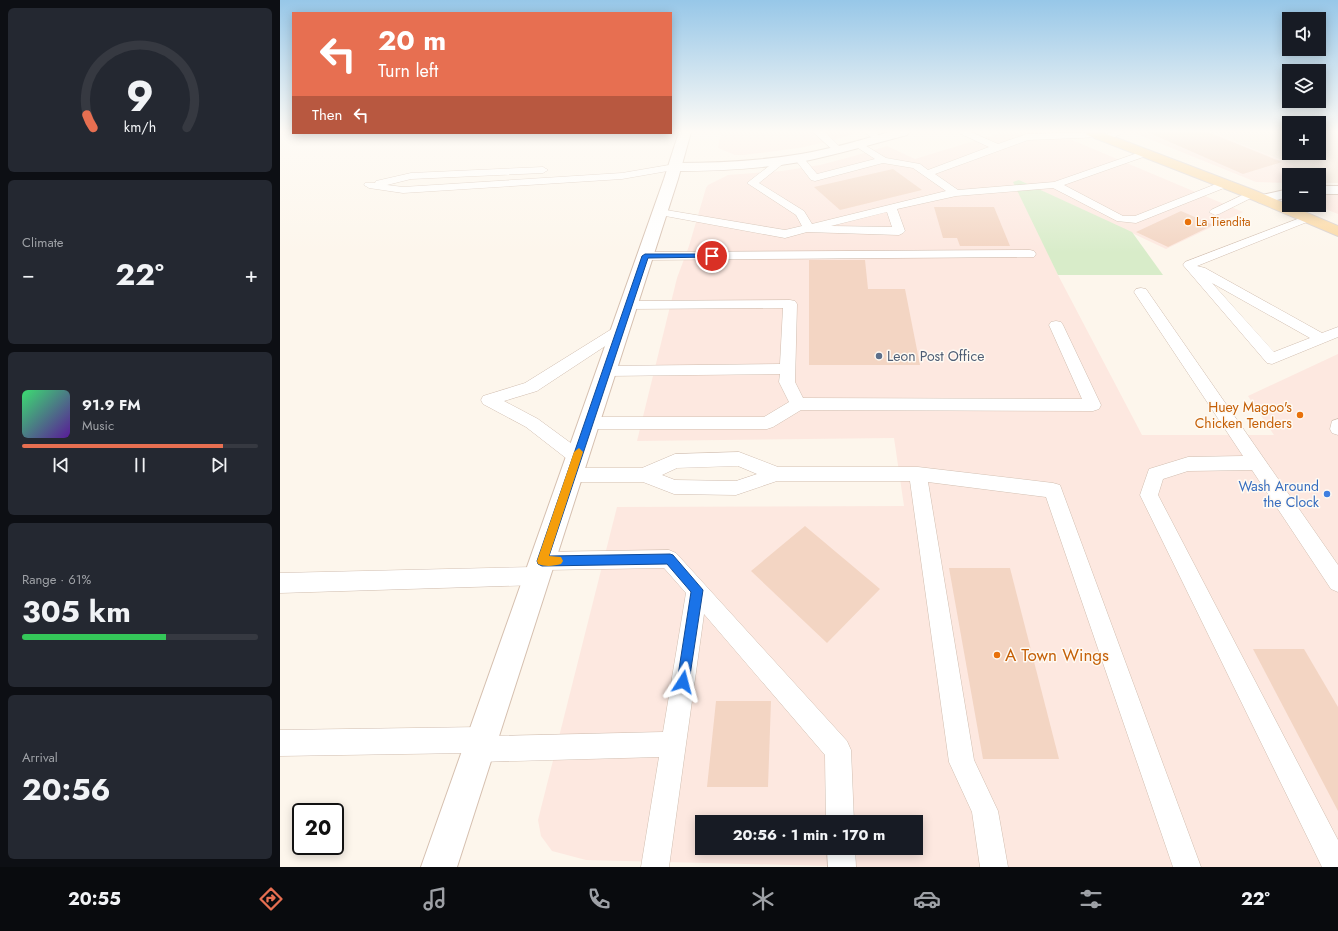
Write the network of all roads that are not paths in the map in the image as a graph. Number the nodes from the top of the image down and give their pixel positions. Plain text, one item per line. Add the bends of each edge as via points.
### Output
1 (482, 172) edge
2 (641, 172) edge
3 (673, 172) edge
4 (766, 172) edge
5 (811, 172) edge
6 (836, 172) edge
7 (1090, 172) edge
8 (1196, 172) edge
9 (928, 173) edge
10 (1225, 184) junction
11 (1054, 185) junction
12 (1326, 190) edge
13 (1338, 190) edge
14 (956, 193) junction
15 (1282, 194) edge
16 (1257, 197) junction
17 (891, 207) junction
18 (660, 212) junction
19 (1214, 212) dead end
20 (1308, 218) junction
21 (809, 229) junction
22 (1338, 231) edge
23 (1030, 254) dead end
24 (645, 256) junction
25 (1189, 265) junction
26 (1141, 292) dead end
27 (628, 305) junction
28 (1056, 325) dead end
29 (620, 330) junction
30 (1338, 332) edge
31 (1322, 339) junction
32 (787, 369) junction
33 (606, 371) junction
34 (798, 404) junction
35 (588, 423) junction
36 (1338, 425) edge
37 (1338, 428) edge
38 (1257, 463) junction
39 (574, 466) junction
40 (777, 474) junction
41 (918, 474) junction
42 (644, 475) junction
43 (540, 569) junction
44 (280, 582) edge
45 (1338, 582) edge
46 (697, 590) junction
47 (280, 743) edge
48 (674, 744) junction
49 (480, 745) junction
50 (840, 815) edge
51 (841, 855) edge
52 (439, 867) edge
53 (655, 867) edge
54 (842, 867) edge
55 (994, 867) edge
56 (1187, 867) edge
57 (1337, 867) edge

1 - 2 lane via 411,176 369,185 403,190 622,176
3 - 18 main road
4 - 21 lane via 752,183 800,213
5 - 6 lane via 815,178
7 - 11 lane
8 - 10 main road
9 - 14 lane
10 - 11 lane via 1136,220 1121,219
10 - 16 main road
11 - 14 lane
12 - 13 main road
14 - 17 lane
15 - 16 main road
16 - 19 lane
16 - 20 main road
17 - 21 lane
17 - 21 lane via 899,231
18 - 21 lane via 785,234
18 - 24 main road
20 - 22 main road
20 - 25 lane
23 - 24 lane
24 - 27 main road
25 - 31 lane
25 - 31 lane via 1272,359
26 - 38 lane
27 - 29 main road
27 - 32 lane via 790,304
28 - 34 lane via 1093,405
29 - 33 main road
29 - 39 lane via 531,387 489,400 532,423
30 - 31 lane
32 - 33 lane
32 - 34 lane via 787,382
33 - 35 main road
34 - 35 lane via 767,423
35 - 39 main road
36 - 37 lane
38 - 45 lane
38 - 57 lane via 1188,464 1155,474 1149,495
39 - 42 lane
39 - 43 main road
40 - 41 lane
40 - 42 lane via 736,488 674,487
40 - 42 lane via 739,458 675,461
41 - 55 lane via 962,762 985,811
41 - 56 lane via 1053,490
43 - 44 lane via 419,579
43 - 46 lane via 670,559
43 - 49 main road
46 - 48 lane
46 - 50 lane via 838,750
47 - 49 lane
48 - 49 lane
48 - 53 lane
49 - 52 main road
51 - 54 lane

